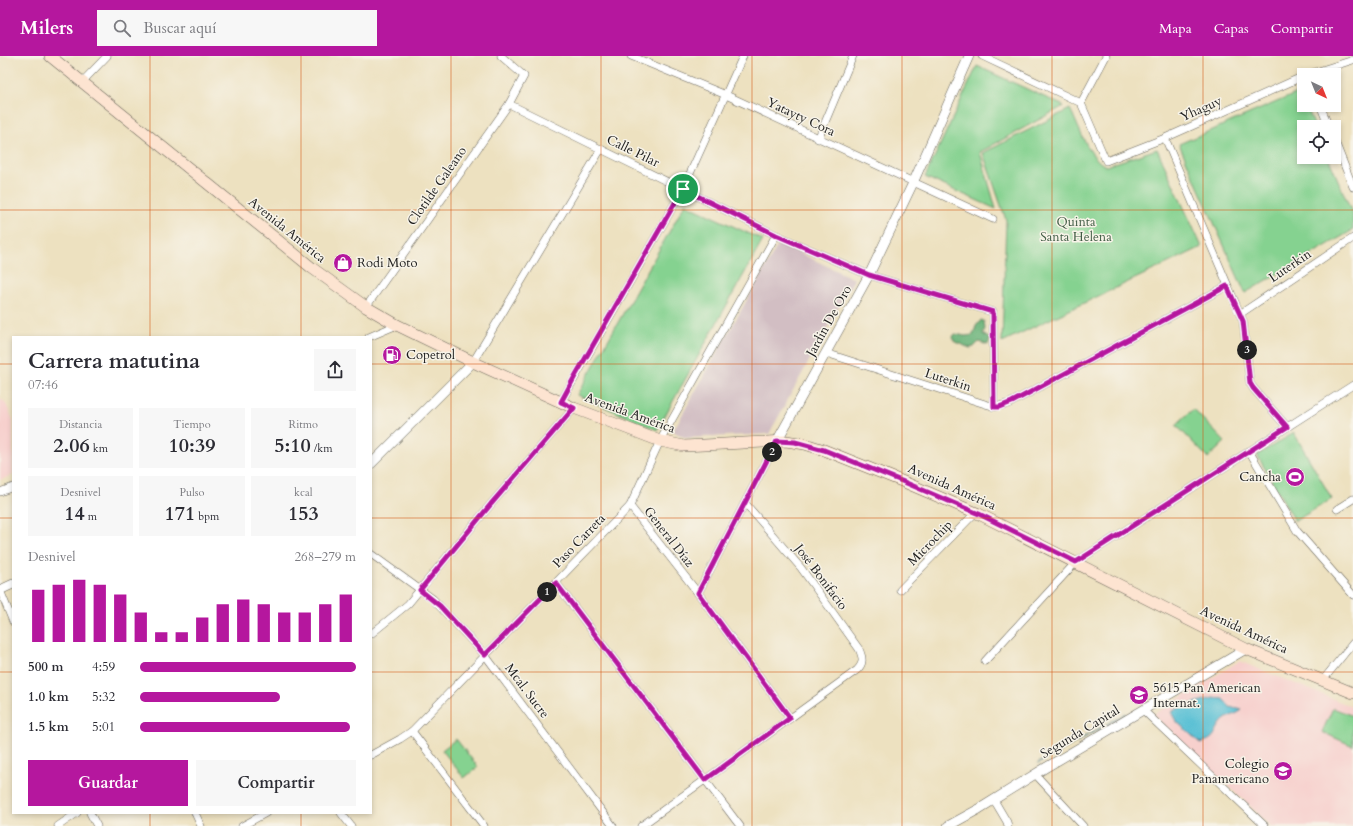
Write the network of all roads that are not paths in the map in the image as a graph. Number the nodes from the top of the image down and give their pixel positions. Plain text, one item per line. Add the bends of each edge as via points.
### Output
1 (50, 56) edge
2 (107, 56) edge
3 (501, 56) edge
4 (631, 56) edge
5 (743, 56) edge
6 (853, 56) edge
7 (969, 56) edge
8 (982, 56) edge
9 (1106, 56) edge
10 (1353, 60) edge
11 (1328, 68) edge
12 (1297, 79) edge
13 (82, 82) junction
14 (726, 95) junction
15 (1080, 103) junction
16 (509, 104) junction
17 (1165, 138) junction
18 (818, 139) junction
19 (601, 149) junction
20 (1341, 157) edge
21 (913, 183) junction
22 (1353, 187) edge
23 (683, 189) junction
24 (993, 219) dead end
25 (776, 235) junction
26 (1353, 238) edge
27 (869, 275) junction
28 (1227, 286) junction
29 (366, 307) junction
30 (1240, 314) junction
31 (397, 325) junction
32 (371, 336) edge
33 (826, 353) junction
34 (473, 362) junction
35 (1353, 385) edge
36 (561, 402) junction
37 (994, 407) junction
38 (574, 408) junction
39 (1287, 427) junction
40 (660, 441) junction
41 (777, 441) junction
42 (1249, 451) junction
43 (372, 463) edge
44 (12, 487) edge
45 (0, 492) edge
46 (1353, 499) edge
47 (745, 503) junction
48 (630, 506) junction
49 (1337, 509) dead end
50 (976, 512) junction
51 (372, 555) edge
52 (1076, 562) junction
53 (556, 583) junction
54 (12, 584) edge
55 (0, 590) edge
56 (420, 590) junction
57 (900, 590) dead end
58 (698, 593) junction
59 (1353, 596) edge
60 (12, 620) edge
61 (372, 633) edge
62 (1353, 643) edge
63 (1246, 649) junction
64 (485, 655) junction
65 (985, 661) dead end
66 (1323, 680) junction
67 (1353, 693) edge
68 (1143, 710) junction
69 (790, 718) junction
70 (412, 730) junction
71 (372, 754) edge
72 (1035, 774) junction
73 (705, 780) junction
74 (994, 800) junction
75 (76, 814) edge
76 (91, 814) edge
77 (196, 814) edge
78 (264, 814) edge
79 (343, 814) edge
80 (58, 826) edge
81 (97, 826) edge
82 (202, 826) edge
83 (242, 826) edge
84 (351, 826) edge
85 (484, 826) edge
86 (613, 826) edge
87 (641, 826) edge
88 (740, 826) edge
89 (948, 826) edge
90 (1008, 826) edge
91 (1083, 826) edge
92 (1265, 826) edge

1 - 13 main road, Avenida América
2 - 13 street
3 - 16 street, Clotilde Galeano via 524,76
4 - 14 street, Yatayty Cora
5 - 14 street
6 - 18 street
7 - 21 street, Jardin De Oro
8 - 15 street
9 - 15 street
10 - 11 street, Yhaguy
12 - 17 street, Yhaguy
13 - 29 main road, Avenida América via 312,268
14 - 18 street, Yatayty Cora
14 - 23 street
15 - 17 street, Yhaguy via 1106,161
16 - 19 street, Calle Pilar
16 - 29 street, Clotilde Galeano
17 - 28 street
18 - 21 street, Yatayty Cora
19 - 23 street, Calle Pilar
19 - 34 street
20 - 22 street
21 - 24 street, Yatayty Cora
21 - 27 street, Jardin De Oro
23 - 25 street, Calle Pilar
23 - 36 street
25 - 27 street, Calle Pilar
25 - 40 street, Paso Carreta
26 - 30 street, Luterkin
27 - 33 street, Jardin De Oro
27 - 37 street, Calle Pilar via 993,312
28 - 30 street
28 - 37 street via 1012,402
29 - 31 main road, Avenida América
30 - 39 street via 1250,383
31 - 32 street
31 - 34 main road, Avenida América
33 - 37 street, Luterkin
33 - 41 street, Jardin De Oro
34 - 36 main road, Avenida América
34 - 43 street
35 - 39 street
36 - 38 main road, Avenida América
38 - 40 main road, Avenida América
38 - 56 street
39 - 42 street
40 - 41 main road, Avenida América via 684,446
40 - 48 street, Paso Carreta
41 - 47 street, Jardin De Oro
41 - 50 main road, Avenida América via 795,442 824,450
42 - 52 street
42 - 59 street via 1297,531
44 - 45 street
46 - 49 street
47 - 58 street, Jardin De Oro
47 - 69 street, José Bonifacio via 800,568 860,649 862,656 863,662 857,670
48 - 53 street, Paso Carreta
48 - 58 street, General Díaz
50 - 52 main road, Avenida América
50 - 57 street, Microchip
51 - 56 street, Mcal. Sucre
52 - 63 main road, Avenida América
52 - 65 street
53 - 64 street, Paso Carreta
53 - 73 street
54 - 55 street
55 - 60 street
56 - 61 street via 408,604
56 - 64 street, Mcal. Sucre via 440,606
58 - 69 street, General Díaz
62 - 66 street
63 - 66 main road, Avenida América
63 - 68 street, Segunda Capital
64 - 70 street, Paso Carreta
64 - 86 street, Mcal. Sucre
66 - 67 main road, Avenida América
68 - 72 street, Segunda Capital
68 - 92 street
69 - 73 street
70 - 71 street, Paso Carreta
70 - 85 street
72 - 74 street, Segunda Capital
72 - 91 street
73 - 87 street
73 - 88 street
74 - 89 street, Segunda Capital
74 - 90 street
75 - 80 street
76 - 81 street
77 - 82 street
78 - 83 street
79 - 84 street

